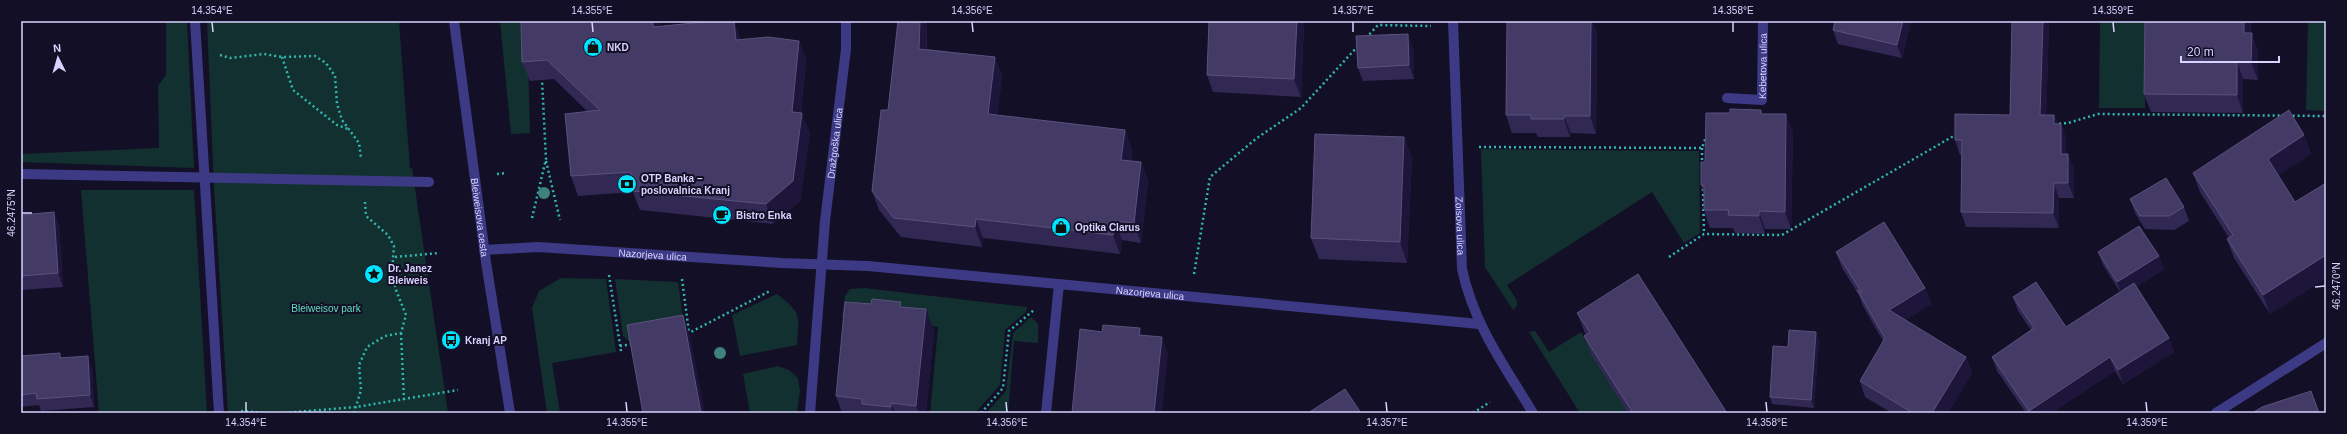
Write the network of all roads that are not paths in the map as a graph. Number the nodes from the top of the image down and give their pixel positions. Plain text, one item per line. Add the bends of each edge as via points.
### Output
1 (195, 21) edge
2 (454, 21) edge
3 (846, 21) edge
4 (1454, 21) edge
5 (1763, 21) edge
6 (1728, 98) dead end
7 (21, 174) edge
8 (205, 178) junction
9 (429, 182) dead end
10 (484, 250) junction
11 (822, 265) junction
12 (1059, 284) junction
13 (1479, 324) junction
14 (2326, 343) edge
15 (219, 411) edge
16 (510, 413) edge
17 (810, 413) edge
18 (1046, 413) edge
19 (1533, 413) edge
20 (2216, 413) edge

1 - 8 street
2 - 10 street, Bleiweisova cesta
3 - 11 street, Dražgoška ulica via 846,49
4 - 13 street, Zoisova ulica via 1461,257 1468,296
5 - 6 street, Kebetova ulica via 1762,100
7 - 8 street
8 - 9 street
8 - 15 street
10 - 11 street, Nazorjeva ulica via 538,247
10 - 16 street, Bleiweisova cesta
11 - 12 street, Nazorjeva ulica via 868,266
11 - 17 street
12 - 13 street, Nazorjeva ulica
12 - 18 street
13 - 19 street, Zoisova ulica
14 - 20 street

